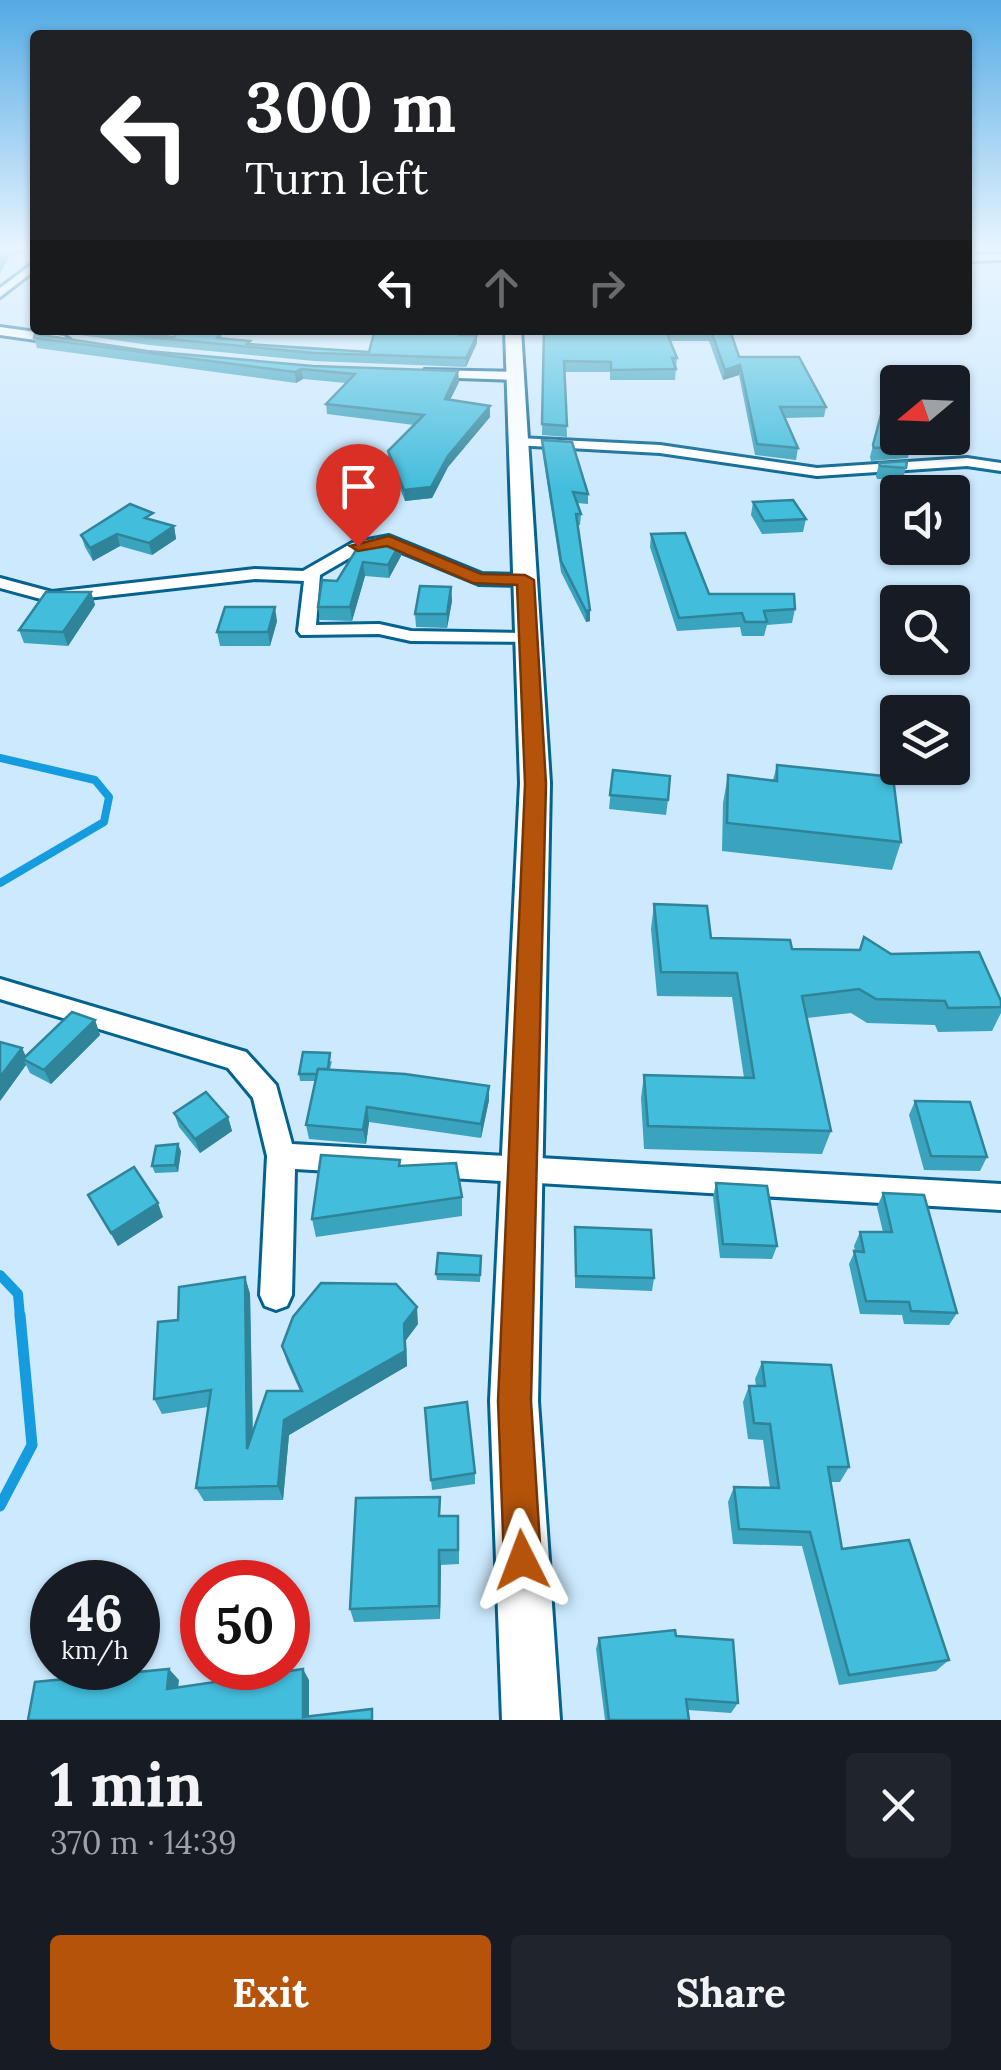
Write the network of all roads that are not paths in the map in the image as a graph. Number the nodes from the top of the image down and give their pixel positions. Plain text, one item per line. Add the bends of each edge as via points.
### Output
1 (0, 332) edge
2 (513, 335) edge
3 (73, 342) edge
4 (406, 372) edge
5 (516, 376) junction
6 (519, 442) junction
7 (1001, 467) edge
8 (306, 576) junction
9 (525, 580) junction
10 (0, 583) edge
11 (528, 638) junction
12 (0, 989) edge
13 (281, 1156) junction
14 (521, 1171) junction
15 (1001, 1196) edge
16 (276, 1295) dead end
17 (531, 1720) edge

1 - 3 street
2 - 5 main road
4 - 5 street
5 - 6 main road
6 - 7 street via 660,449 817,472 967,462
6 - 9 main road
8 - 9 street via 358,546 389,541 479,580
8 - 10 street via 255,574 52,597
8 - 11 street via 313,576 307,631
9 - 11 main road
11 - 14 main road via 534,885
12 - 13 street via 237,1060 266,1093
13 - 14 street
13 - 16 street
14 - 15 street
14 - 17 main road via 514,1401

